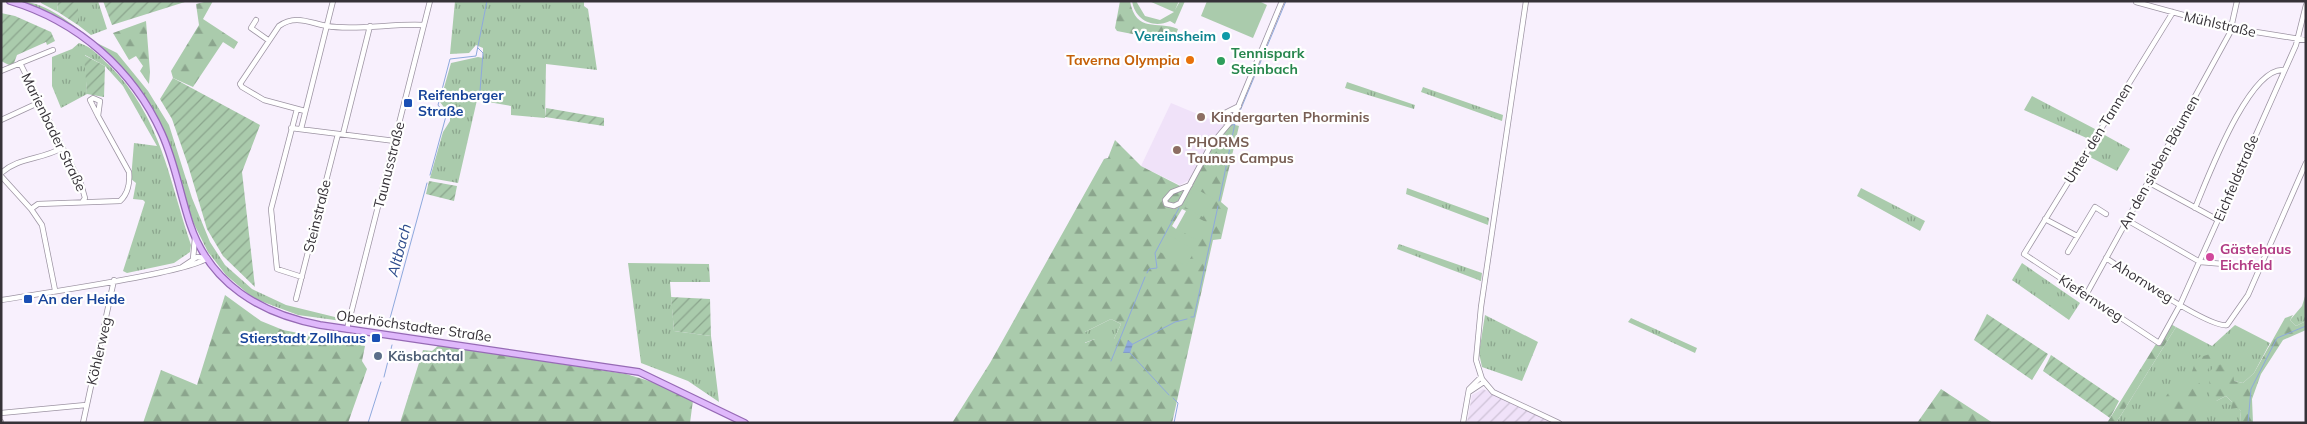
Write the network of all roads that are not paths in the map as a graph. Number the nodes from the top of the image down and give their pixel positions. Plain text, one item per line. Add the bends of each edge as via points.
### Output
1 (10, 1) edge
2 (333, 1) edge
3 (430, 1) edge
4 (1282, 1) edge
5 (1526, 1) edge
6 (2237, 1) edge
7 (2136, 2) edge
8 (2156, 4) edge
9 (2306, 4) edge
10 (2173, 12) junction
11 (256, 20) dead end
12 (424, 25) junction
13 (327, 26) junction
14 (370, 26) junction
15 (2231, 29) junction
16 (2298, 39) junction
17 (268, 40) junction
18 (2306, 40) edge
19 (53, 50) dead end
20 (20, 63) junction
21 (2284, 70) junction
22 (1, 71) edge
23 (38, 103) junction
24 (1239, 106) junction
25 (297, 109) junction
26 (305, 111) junction
27 (98, 116) dead end
28 (1, 120) edge
29 (1228, 123) junction
30 (291, 128) junction
31 (301, 129) junction
32 (340, 134) junction
33 (394, 141) junction
34 (62, 148) junction
35 (2306, 163) edge
36 (1, 174) edge
37 (2148, 182) junction
38 (1190, 184) junction
39 (83, 201) junction
40 (2195, 208) junction
41 (31, 209) junction
42 (2106, 214) dead end
43 (2045, 219) junction
44 (2127, 220) junction
45 (2218, 220) junction
46 (195, 236) junction
47 (2076, 236) junction
48 (2068, 252) dead end
49 (2024, 254) joint
50 (207, 258) junction
51 (2106, 258) junction
52 (193, 259) junction
53 (2200, 262) junction
54 (181, 267) junction
55 (2260, 267) junction
56 (302, 276) junction
57 (114, 280) junction
58 (55, 290) junction
59 (2086, 295) junction
60 (296, 299) dead end
61 (1, 300) edge
62 (2180, 305) junction
63 (348, 330) junction
64 (2159, 343) joint
65 (1481, 376) junction
66 (1484, 382) junction
67 (1469, 392) junction
68 (86, 405) junction
69 (1, 413) edge
70 (83, 423) edge
71 (745, 423) edge
72 (1463, 423) edge
73 (1559, 423) edge

1 - 46 main road, Oberhöchstadter Straße via 51,17 85,38 127,78 152,114 170,154
2 - 13 street
3 - 12 street, Taunusstraße
4 - 24 street
5 - 65 street via 1476,340 1476,360
6 - 15 street, An den sieben Bäumen
7 - 8 street, Mühlstraße
8 - 10 street, Mühlstraße
9 - 16 street, Eichfeldstraße
10 - 15 street, Mühlstraße
10 - 43 street, Unter den Tannen
11 - 17 street via 251,28
12 - 14 street
12 - 33 street, Taunusstraße
13 - 14 street
13 - 17 street via 293,19 279,26
13 - 26 street
14 - 32 street, Steinstraße
15 - 16 street, Mühlstraße
15 - 37 street, An den sieben Bäumen
16 - 18 street, Mühlstraße
16 - 21 street, Eichfeldstraße
17 - 25 street via 240,84 264,100
19 - 20 street
20 - 22 street
20 - 23 street, Marienbader Straße
21 - 40 street via 2260,84 2241,106
21 - 45 street, Eichfeldstraße
23 - 28 street
23 - 34 street, Marienbader Straße
24 - 29 street
24 - 29 street via 1223,114 1222,120
25 - 26 street
25 - 30 street
26 - 31 street
27 - 39 street via 129,172 128,188 120,201
29 - 38 street via 1211,145
30 - 31 street
30 - 56 street via 270,211 278,269
31 - 32 street
32 - 33 street
32 - 56 street, Steinstraße
33 - 63 street, Taunusstraße
34 - 36 street via 47,156 14,163
34 - 39 street, Marienbader Straße via 81,184
35 - 55 street
36 - 41 street
37 - 40 street
37 - 44 street, An den sieben Bäumen
38 - 38 street via 1169,194 1166,204 1180,204
39 - 41 street via 38,204
40 - 45 street
41 - 58 street via 44,232
42 - 47 street via 2095,207
43 - 47 street
43 - 49 street, Unter den Tannen
44 - 51 street, An den sieben Bäumen
44 - 53 street
45 - 53 street, Eichfeldstraße
46 - 50 main road, Oberhöchstadter Straße
46 - 52 street
47 - 48 street
49 - 59 street, Kiefernweg
50 - 52 street
50 - 54 street
50 - 63 main road, Oberhöchstadter Straße via 234,289 264,308 294,320
51 - 59 street, An den sieben Bäumen
51 - 62 street, Ahornweg
52 - 54 street
53 - 55 street
53 - 62 street, Eichfeldstraße
54 - 57 street
55 - 62 street, Ahornweg via 2248,294 2227,326
56 - 60 street, Steinstraße
57 - 58 street
57 - 68 street, Köhlerweg
58 - 61 street
59 - 64 street, Kiefernweg
62 - 64 street, Eichfeldstraße
63 - 71 main road, Oberhöchstadter Straße via 639,372
65 - 66 street
65 - 67 street via 1471,385
66 - 67 street
66 - 73 street via 1498,396
67 - 72 street
68 - 69 street
68 - 70 street, Köhlerweg

